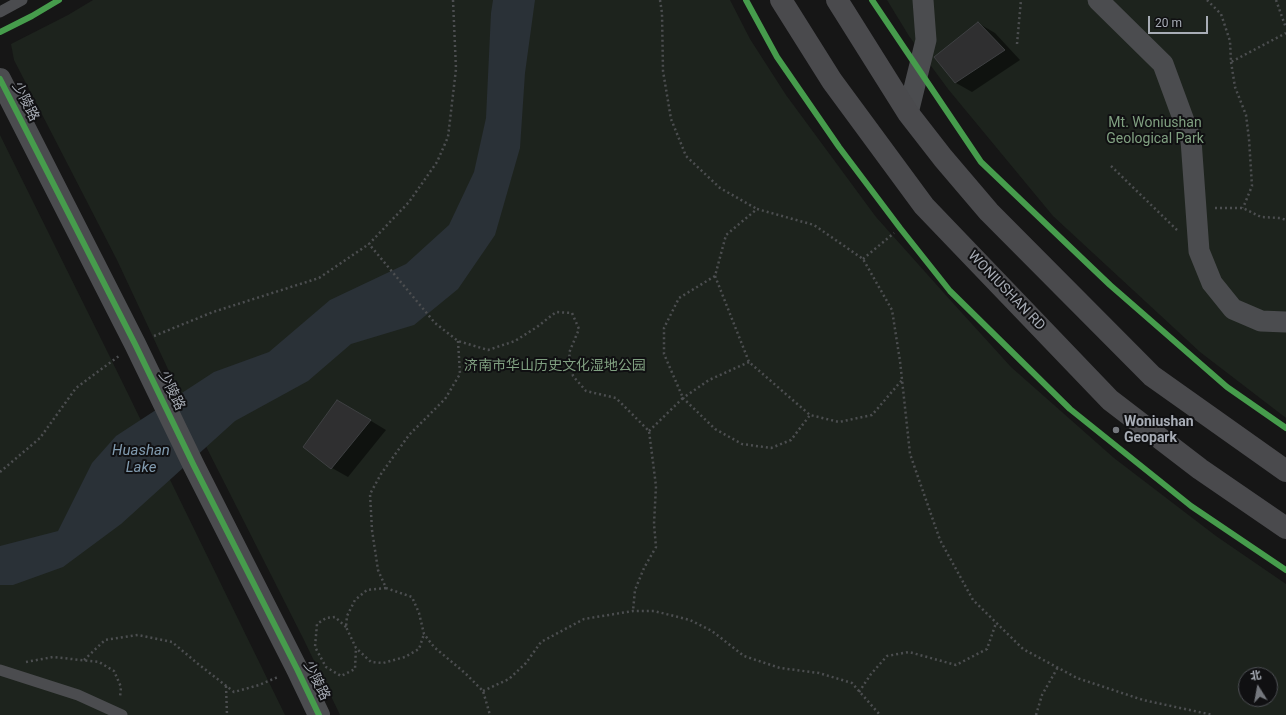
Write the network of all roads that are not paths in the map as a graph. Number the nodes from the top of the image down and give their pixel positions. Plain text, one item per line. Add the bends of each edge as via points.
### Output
1 (22, 0) edge
2 (781, 0) edge
3 (836, 0) edge
4 (923, 0) edge
5 (1098, 0) edge
6 (0, 12) edge
7 (0, 79) edge
8 (908, 113) junction
9 (1286, 322) edge
10 (1286, 472) edge
11 (1286, 528) edge
12 (0, 670) edge
13 (120, 714) edge
14 (319, 715) edge

1 - 6 lane
2 - 11 main road, WONIUSHAN RD via 832,81 924,206 1110,400 1200,469
3 - 8 main road
4 - 8 street via 926,40
5 - 9 street via 1163,64 1191,140 1199,251 1212,283 1233,309 1261,321
7 - 14 street, 少陵路
8 - 10 main road via 989,212 1152,376
12 - 13 lane via 78,694

